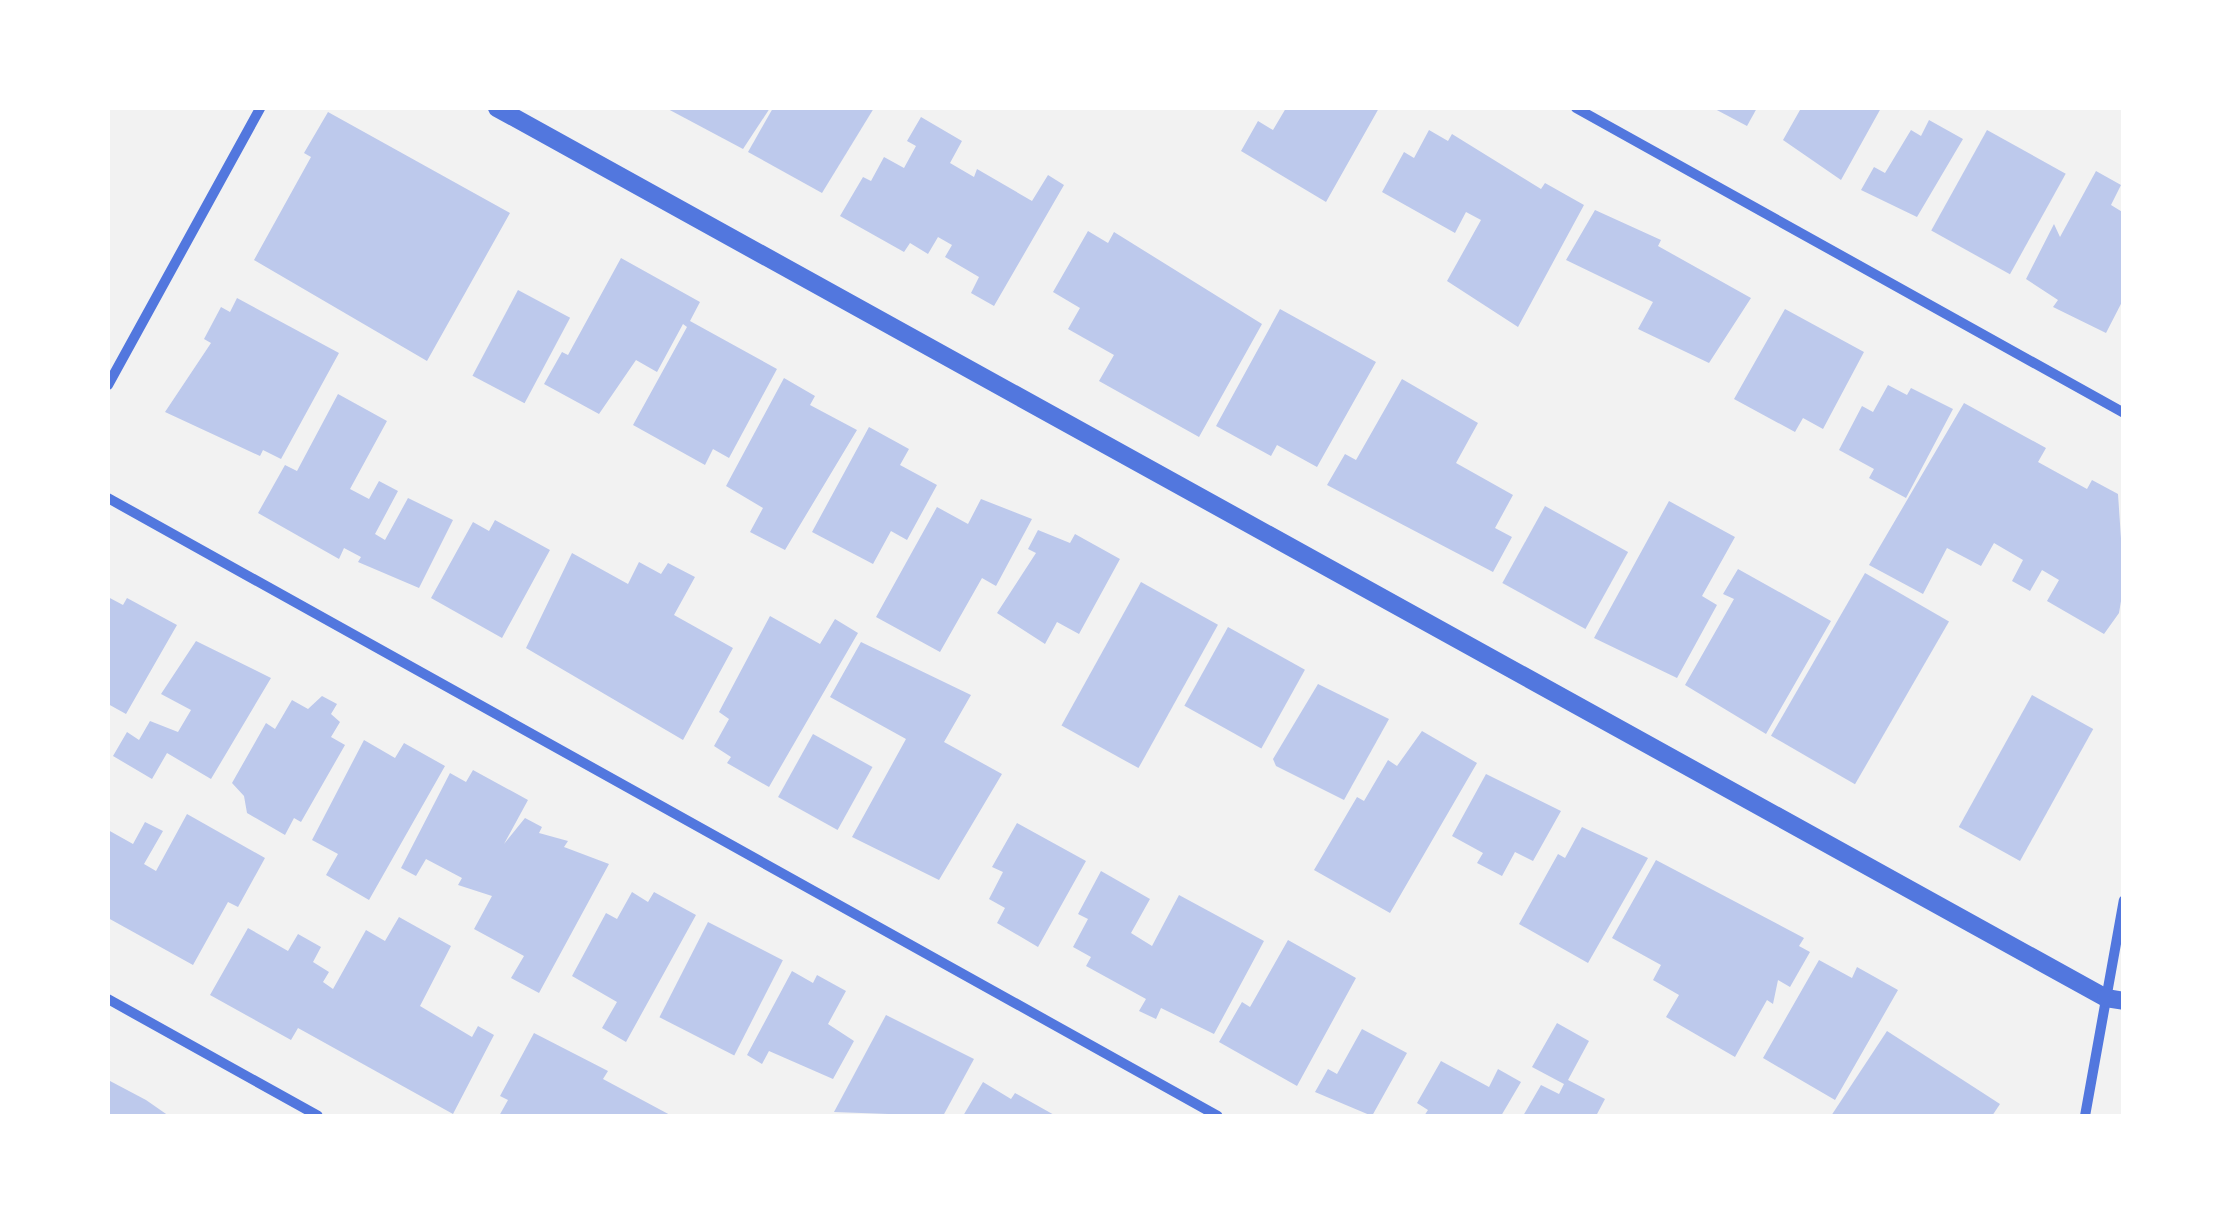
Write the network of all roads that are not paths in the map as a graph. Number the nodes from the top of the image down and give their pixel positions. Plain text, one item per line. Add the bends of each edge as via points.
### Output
1 (260, 108) edge
2 (497, 108) edge
3 (1576, 108) edge
4 (108, 385) edge
5 (2124, 414) edge
6 (108, 498) edge
7 (2124, 900) edge
8 (108, 999) edge
9 (2115, 999) edge
10 (318, 1116) edge
11 (1218, 1116) edge
12 (2084, 1116) edge

1 - 4 street
2 - 9 street
3 - 5 street
6 - 11 street
7 - 9 street
8 - 10 street
9 - 12 street

